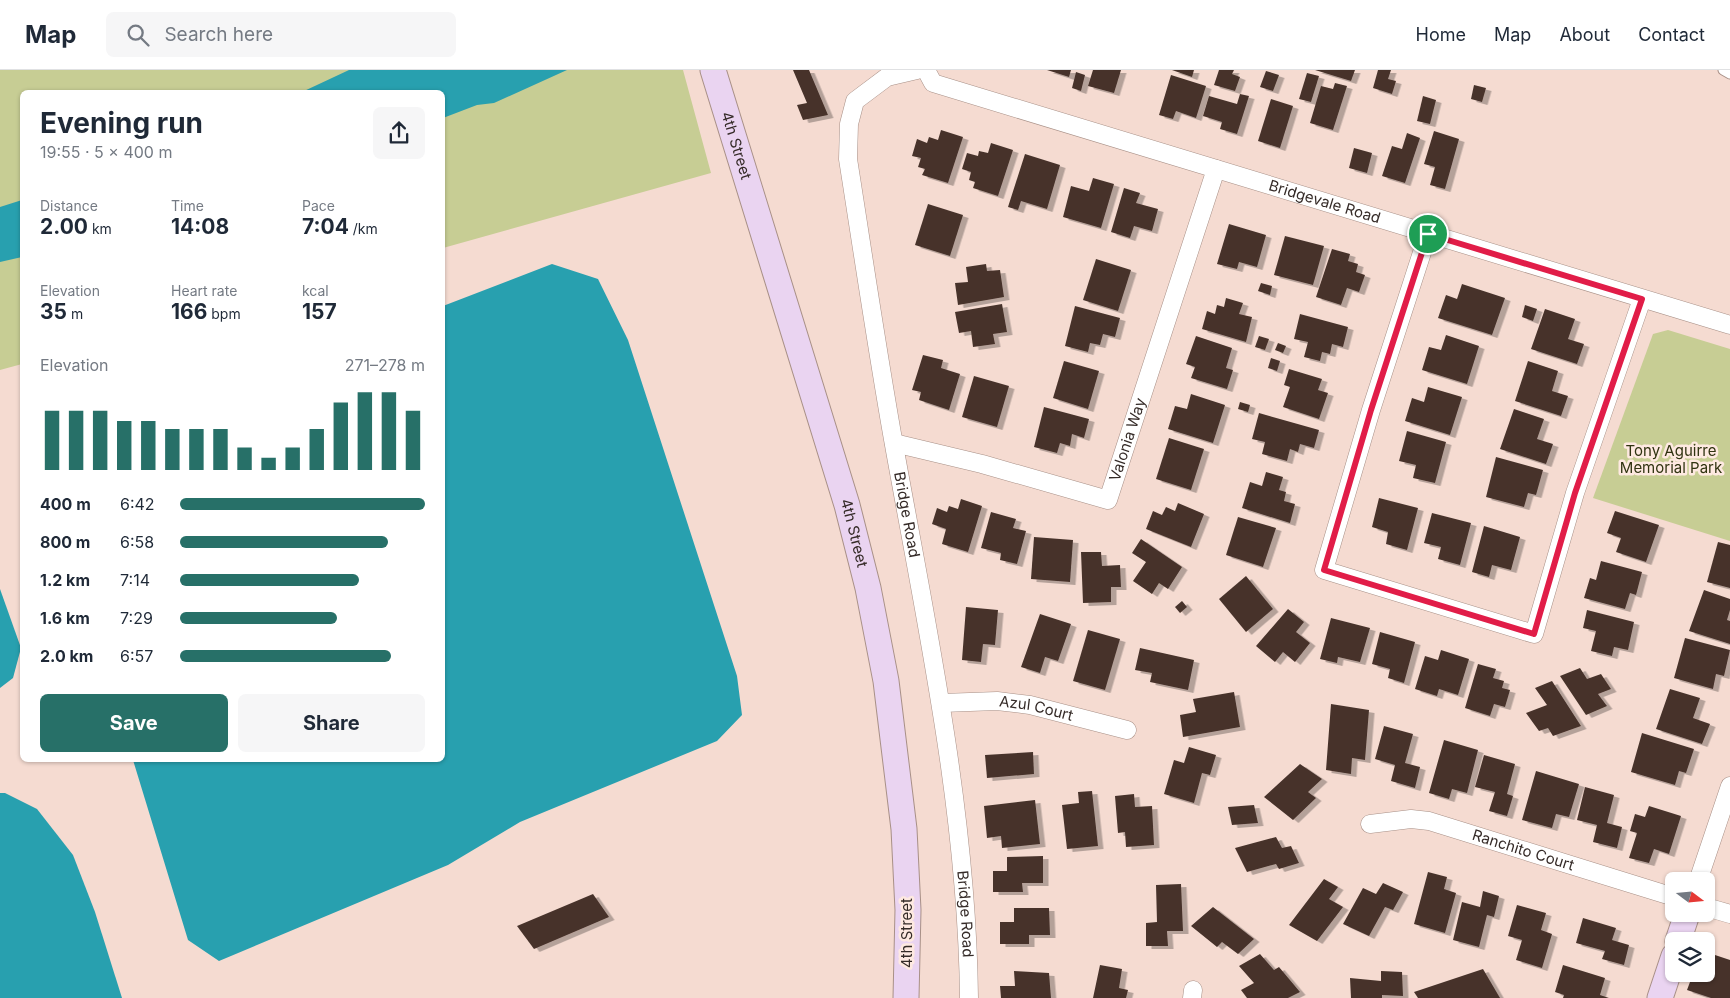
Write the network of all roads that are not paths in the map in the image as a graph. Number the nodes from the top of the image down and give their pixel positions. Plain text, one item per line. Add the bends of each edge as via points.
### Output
1 (917, 70) edge
2 (926, 70) edge
3 (1723, 70) edge
4 (1730, 74) edge
5 (715, 76) edge
6 (1216, 169) junction
7 (1428, 234) junction
8 (1642, 299) junction
9 (1730, 325) edge
10 (894, 443) junction
11 (942, 703) junction
12 (1127, 730) dead end
13 (1730, 786) edge
14 (1370, 824) dead end
15 (1701, 872) edge
16 (1665, 894) edge
17 (1715, 910) edge
18 (1730, 914) edge
19 (1665, 982) edge
20 (906, 998) edge
21 (969, 998) edge
22 (1660, 998) edge

1 - 10 street, Bridge Road via 887,77 855,101 849,124 848,159
2 - 6 street, Bridgevale Road via 933,83
3 - 4 lane
5 - 20 main road, 4th Street via 847,505 868,588 886,681 904,829 908,910
6 - 7 street, Bridgevale Road
6 - 10 street, Valonia Way via 1108,500
7 - 8 street, Bridgevale Road
7 - 8 street via 1324,570 1524,631 1534,634 1575,493
8 - 9 street, Bridgevale Road
10 - 11 street, Bridge Road
11 - 12 street, Azul Court via 997,701 1030,705
11 - 21 street, Bridge Road via 960,844
13 - 15 street
14 - 16 street, Ranchito Court via 1411,818 1429,820
17 - 18 street
19 - 22 main road

